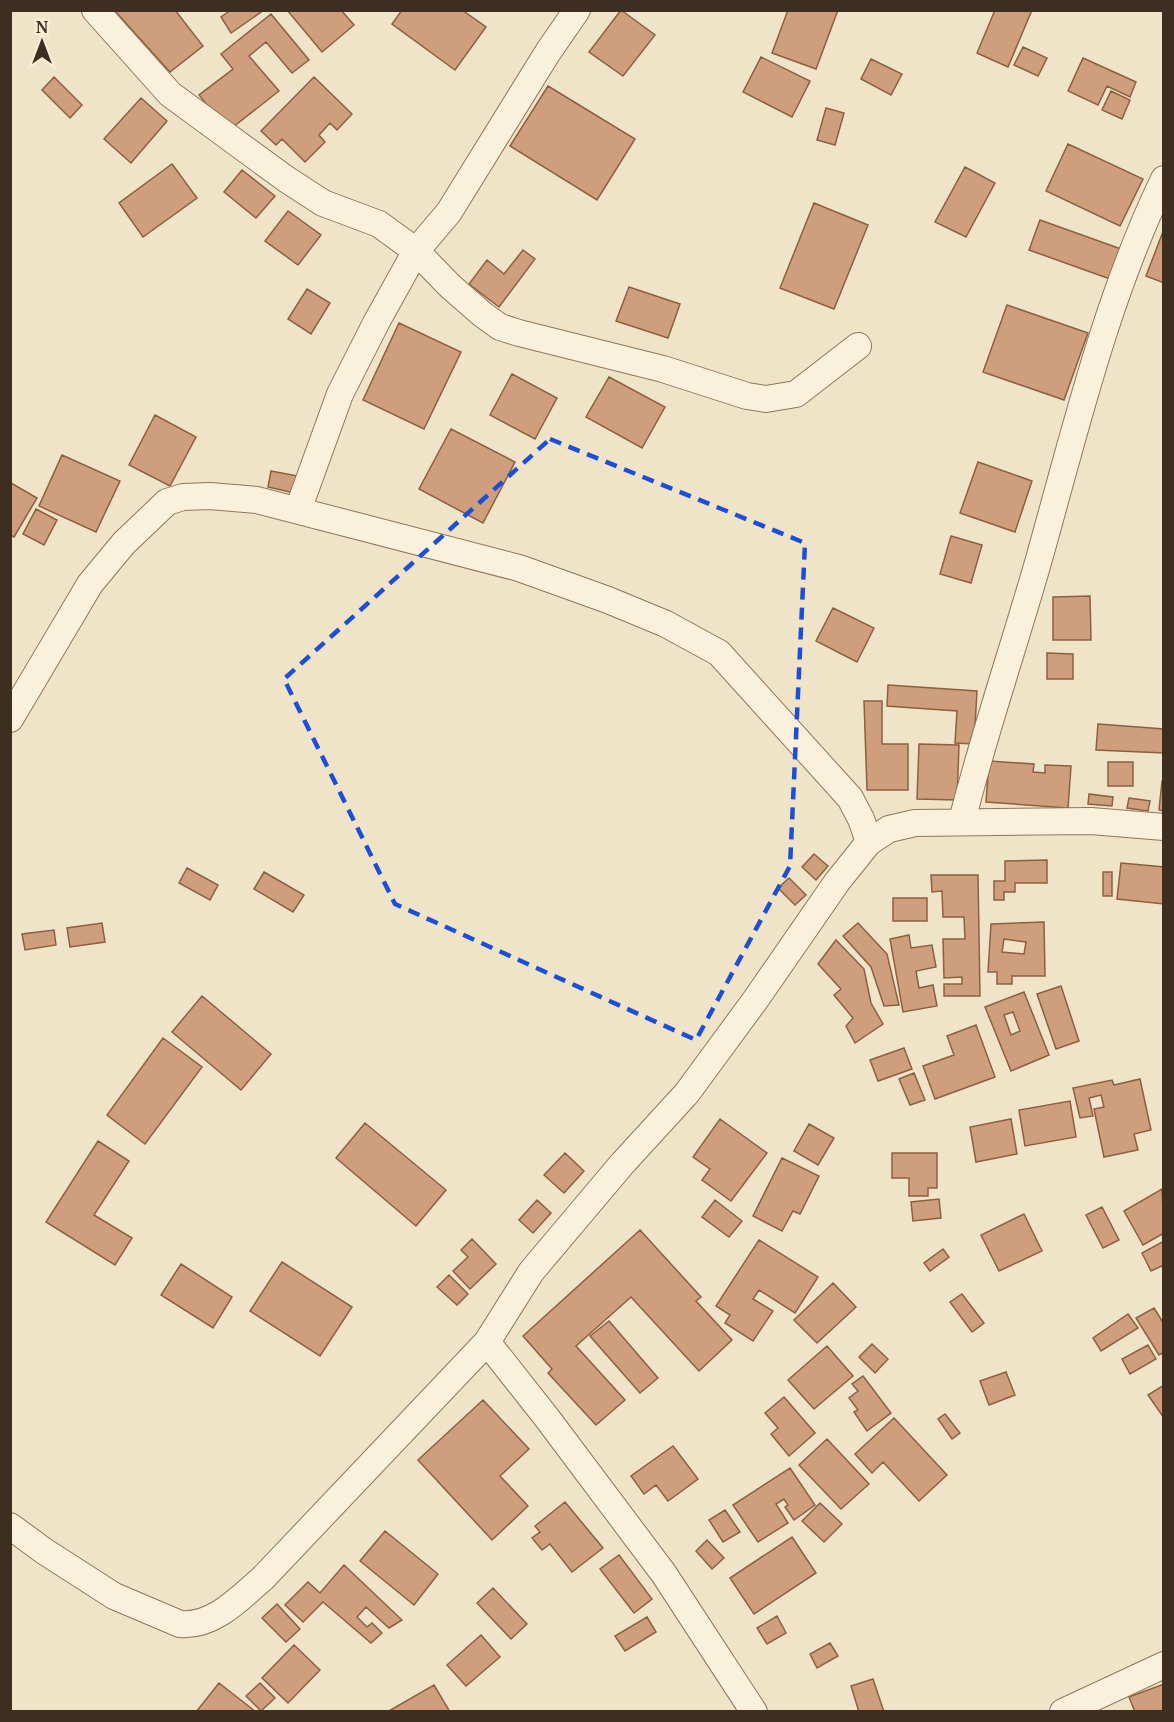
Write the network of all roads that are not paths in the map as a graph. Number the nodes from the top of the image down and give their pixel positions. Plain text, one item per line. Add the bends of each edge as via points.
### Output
1 (96, 10) edge
2 (577, 10) edge
3 (1164, 179) edge
4 (416, 251) junction
5 (858, 345) dead end
6 (298, 510) junction
7 (10, 719) edge
8 (963, 821) junction
9 (1164, 827) edge
10 (869, 842) junction
11 (487, 1342) junction
12 (10, 1526) edge
13 (1164, 1665) edge
14 (754, 1712) edge
15 (1064, 1712) edge

1 - 4 street via 170,94 323,203 379,224
2 - 4 street via 448,212
3 - 8 street via 1145,217 1105,324
4 - 5 street via 450,286 500,327 663,369 747,396 766,399 796,394
4 - 6 street via 340,394
6 - 7 street via 257,500 210,496 167,501 90,584
6 - 10 street via 519,568 666,624 719,653 850,798
8 - 9 street via 1091,820
8 - 10 street via 915,823 889,829
10 - 11 street via 687,1093 621,1164 531,1272
11 - 12 street via 264,1578 204,1623 180,1624 114,1596
11 - 14 street via 664,1574
13 - 15 street

